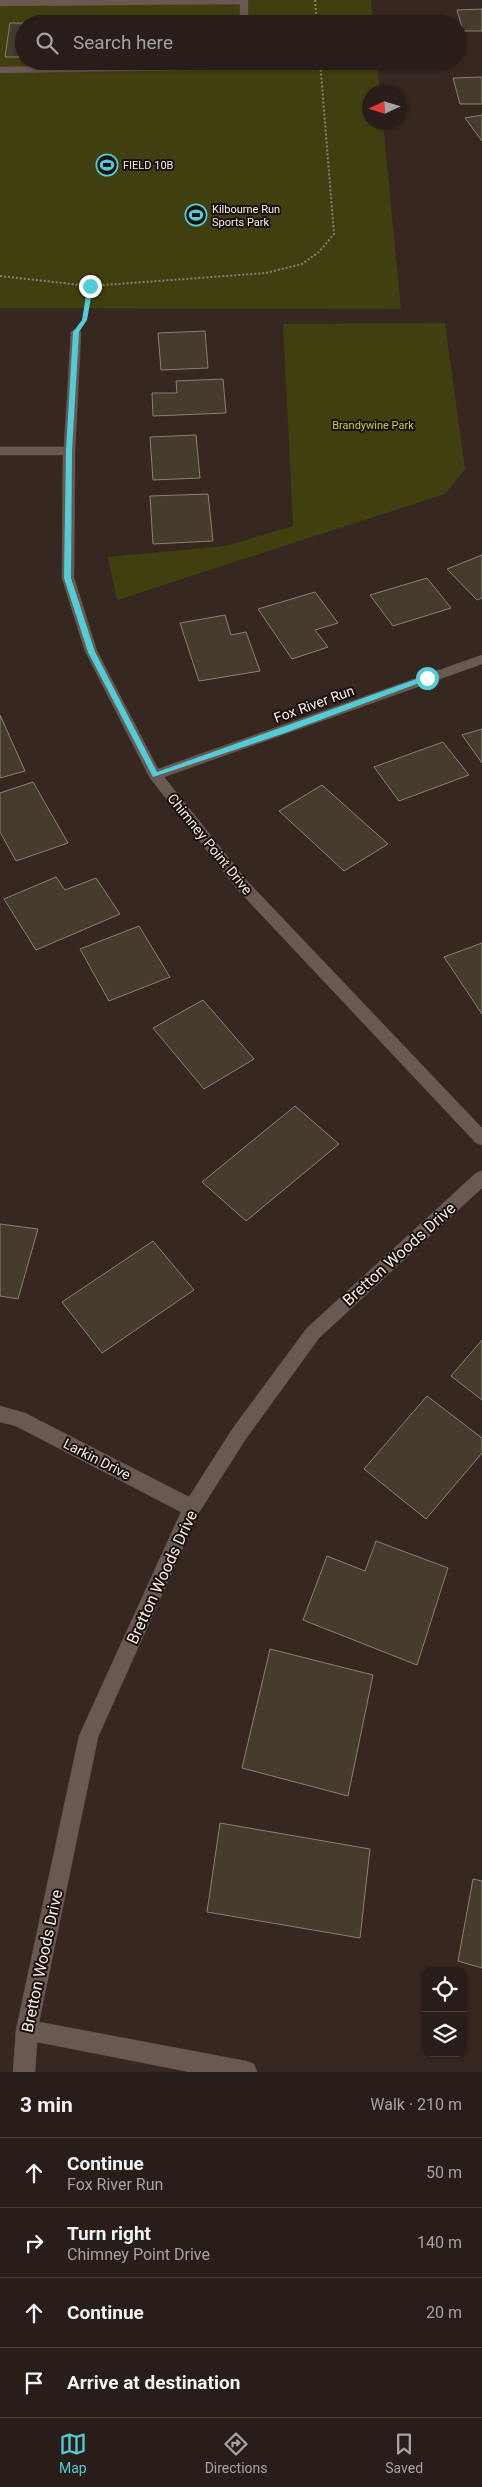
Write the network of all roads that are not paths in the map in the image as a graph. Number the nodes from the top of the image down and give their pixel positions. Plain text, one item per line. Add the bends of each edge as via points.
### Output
1 (244, 1) edge
2 (0, 2) edge
3 (244, 15) edge
4 (0, 70) edge
5 (15, 70) edge
6 (76, 332) road end
7 (69, 450) junction
8 (0, 451) edge
9 (482, 659) edge
10 (155, 775) junction
11 (482, 1138) edge
12 (482, 1178) edge
13 (0, 1414) edge
14 (192, 1508) junction
15 (26, 2030) junction
16 (24, 2072) edge
17 (246, 2072) edge

1 - 2 street
1 - 3 street
4 - 5 street
6 - 7 street, Chimney Point Drive
7 - 8 street
7 - 10 street, Chimney Point Drive via 68,578 92,652
9 - 10 street, Fox River Run
10 - 11 street, Chimney Point Drive via 243,886
12 - 14 street, Bretton Woods Drive via 313,1333 239,1434
13 - 14 street, Larkin Drive via 19,1419
14 - 15 street, Bretton Woods Drive via 89,1736
15 - 16 street, Bretton Woods Drive
15 - 17 street

